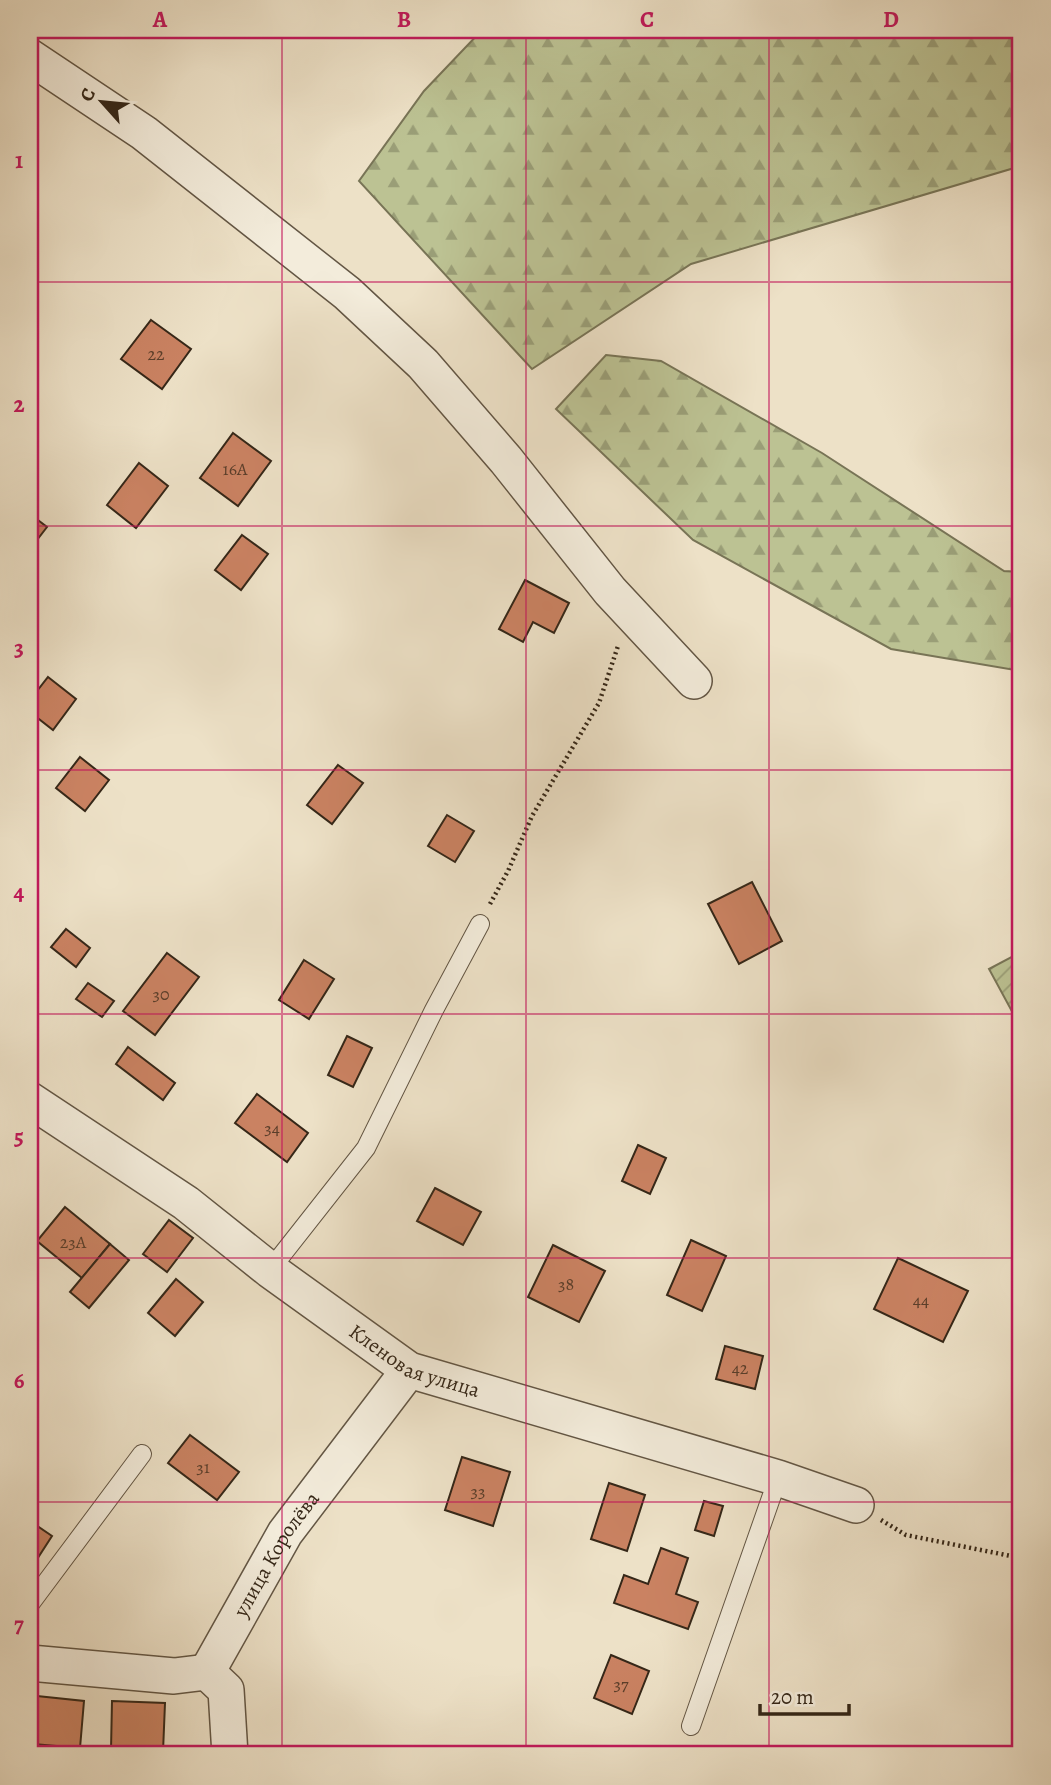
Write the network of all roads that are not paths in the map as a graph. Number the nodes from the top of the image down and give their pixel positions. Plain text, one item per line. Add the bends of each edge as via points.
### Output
1 (30, 57) edge
2 (694, 681) dead end
3 (480, 923) road end
4 (30, 1101) edge
5 (270, 1270) junction
6 (409, 1370) junction
7 (142, 1454) dead end
8 (778, 1479) junction
9 (856, 1505) road end
10 (30, 1604) edge
11 (30, 1663) edge
12 (207, 1672) junction
13 (691, 1726) dead end
14 (230, 1755) edge

1 - 2 street via 144,132 346,293 423,364 610,591
3 - 5 lane via 366,1148
4 - 5 street, Кленовая улица via 186,1203
5 - 6 street, Кленовая улица
6 - 8 street, Кленовая улица
6 - 12 street, улица Королёва via 285,1533
7 - 10 lane
8 - 9 street, Кленовая улица
8 - 13 lane
11 - 12 street via 174,1676
12 - 14 street via 226,1690

